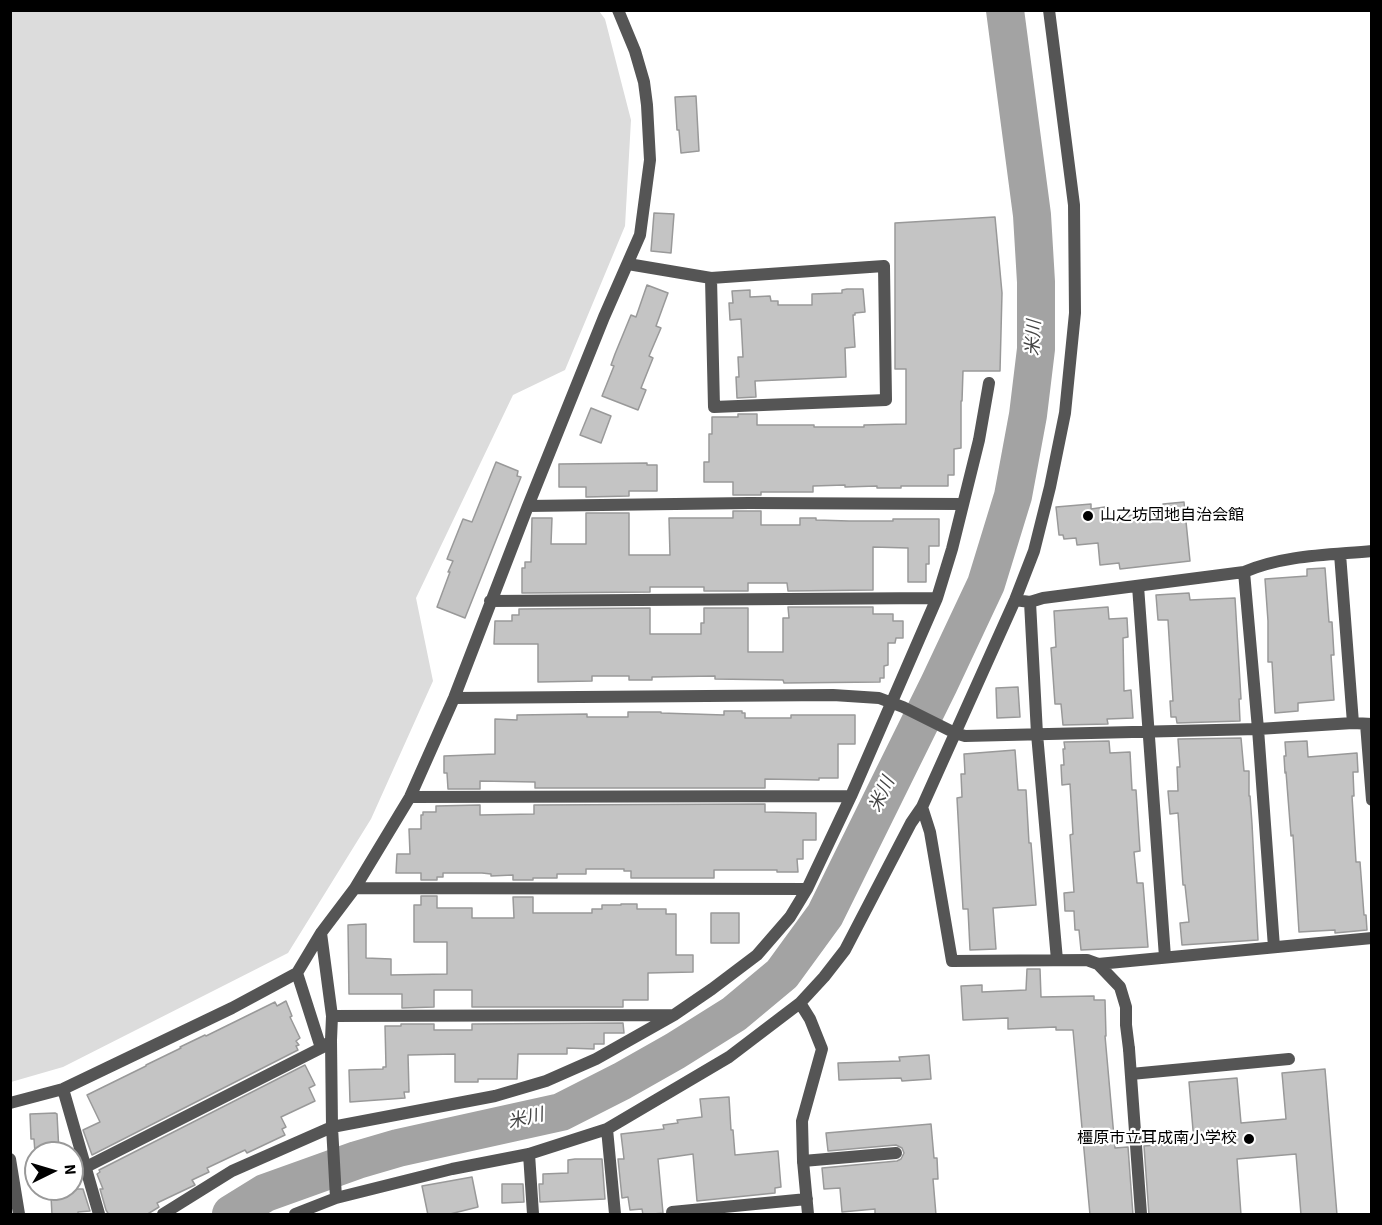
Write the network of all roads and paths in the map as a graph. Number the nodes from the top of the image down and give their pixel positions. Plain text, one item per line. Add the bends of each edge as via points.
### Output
1 (618, 10) edge
2 (1049, 10) edge
3 (628, 264) junction
4 (711, 278) junction
5 (989, 383) dead end
6 (963, 504) junction
7 (528, 506) junction
8 (1371, 551) edge
9 (1340, 554) junction
10 (1244, 572) junction
11 (1138, 586) junction
12 (937, 598) junction
13 (1015, 600) junction
14 (490, 601) junction
15 (1030, 602) junction
16 (453, 698) junction
17 (890, 702) junction
18 (1364, 723) edge
19 (1258, 729) junction
20 (951, 731) junction
21 (1149, 732) junction
22 (1037, 734) junction
23 (410, 796) junction
24 (851, 796) junction
25 (1371, 800) edge
26 (922, 807) junction
27 (355, 888) junction
28 (807, 889) junction
29 (321, 933) junction
30 (1371, 938) edge
31 (1274, 947) junction
32 (1165, 957) junction
33 (1057, 960) junction
34 (1098, 964) junction
35 (297, 973) junction
36 (800, 1003) junction
37 (674, 1014) junction
38 (332, 1016) junction
39 (326, 1044) junction
40 (1289, 1059) dead end
41 (1131, 1074) junction
42 (63, 1089) junction
43 (10, 1103) edge
44 (607, 1129) junction
45 (332, 1133) junction
46 (896, 1153) dead end
47 (529, 1154) junction
48 (10, 1159) edge
49 (803, 1161) junction
50 (86, 1167) junction
51 (336, 1193) junction
52 (807, 1199) junction
53 (672, 1212) dead end
54 (19, 1215) edge
55 (99, 1215) edge
56 (163, 1215) edge
57 (295, 1215) edge
58 (533, 1215) edge
59 (615, 1215) edge
60 (808, 1215) edge
61 (1141, 1215) edge

1 - 3 street via 644,82 650,160 640,235
2 - 13 street via 1074,205 1075,313 1065,413 1052,476 1034,551
3 - 4 street
3 - 7 street
4 - 4 street via 884,266 886,400 714,407
5 - 6 street via 980,440
6 - 7 street
6 - 12 street
7 - 14 street
8 - 9 street
9 - 10 street via 1290,559
9 - 18 street
10 - 11 street
10 - 19 street
11 - 15 street
11 - 21 street
12 - 14 street
12 - 17 street
13 - 15 street
13 - 20 street
14 - 16 street
15 - 22 street
16 - 17 street via 833,695
16 - 23 street
17 - 20 street
17 - 24 street
18 - 19 street
18 - 25 street
19 - 21 street
19 - 31 street
20 - 22 street via 965,736
20 - 26 street
21 - 22 street
21 - 32 street
22 - 33 street
23 - 24 street
23 - 27 street
24 - 28 street
26 - 33 street via 930,832 952,961
26 - 36 street via 845,950
27 - 28 street
27 - 29 street
28 - 37 street via 790,917 757,955
29 - 35 street
29 - 38 street
30 - 31 street
31 - 32 street
32 - 34 street
33 - 34 street
34 - 41 street via 1120,987 1126,1007
35 - 39 street
35 - 42 street
36 - 44 street via 729,1057
36 - 49 street via 822,1049 802,1121
37 - 38 street
37 - 45 street via 596,1059 546,1081
38 - 39 street
39 - 45 street
39 - 50 street
40 - 41 street
41 - 61 street
42 - 43 street
42 - 50 street
44 - 47 street
44 - 59 street
45 - 51 street
45 - 56 street via 232,1171
46 - 49 street
47 - 51 street
47 - 58 street
48 - 54 street
49 - 52 street
50 - 55 street
51 - 57 street
52 - 53 street
52 - 60 street

